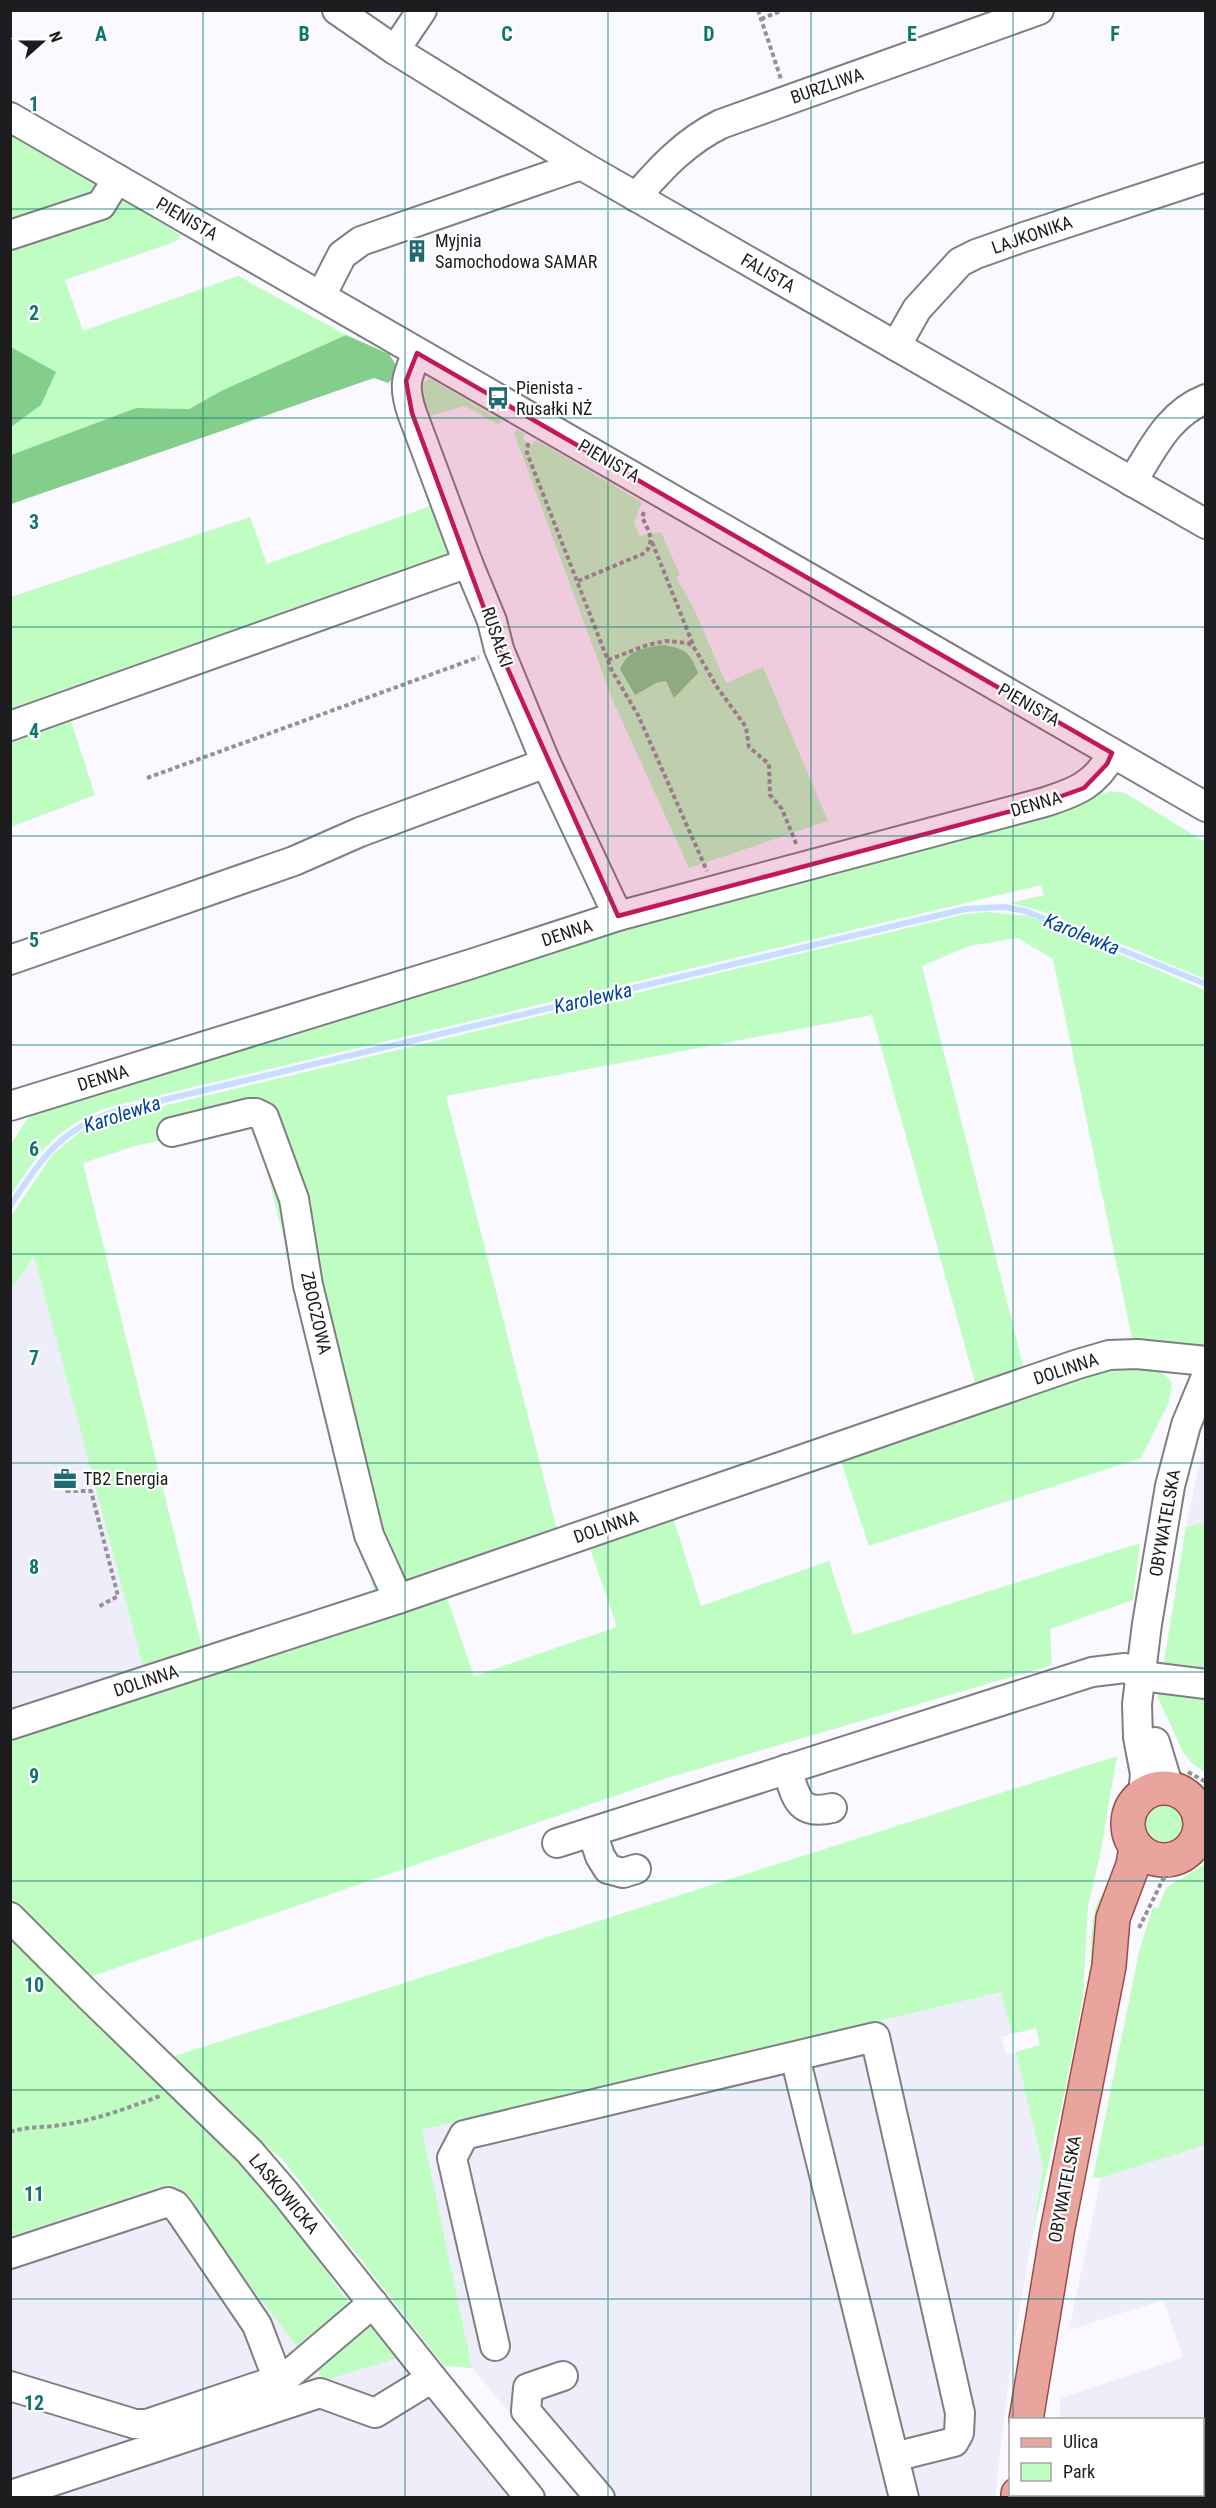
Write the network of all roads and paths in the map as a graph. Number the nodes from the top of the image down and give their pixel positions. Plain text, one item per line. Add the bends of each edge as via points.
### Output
1 (338, 10) edge
2 (422, 10) edge
3 (758, 10) edge
4 (783, 10) edge
5 (1039, 10) edge
6 (761, 19) junction
7 (395, 50) junction
8 (788, 99) junction
9 (10, 117) edge
10 (581, 165) junction
11 (1206, 177) edge
12 (117, 179) junction
13 (636, 197) junction
14 (10, 235) edge
15 (321, 296) junction
16 (896, 346) junction
17 (417, 353) junction
18 (1206, 399) edge
19 (528, 442) dead end
20 (1132, 482) junction
21 (643, 513) dead end
22 (1206, 524) edge
23 (652, 541) junction
24 (468, 563) junction
25 (578, 580) junction
26 (499, 649) junction
27 (695, 649) junction
28 (608, 660) junction
29 (10, 726) edge
30 (1112, 753) junction
31 (546, 763) junction
32 (147, 778) dead end
33 (1206, 807) edge
34 (802, 868) junction
35 (708, 873) dead end
36 (618, 916) junction
37 (10, 960) edge
38 (10, 1106) edge
39 (172, 1132) dead end
40 (1206, 1361) edge
41 (1206, 1377) edge
42 (64, 1483) dead end
43 (398, 1599) junction
44 (98, 1607) dead end
45 (1141, 1673) junction
46 (1206, 1684) edge
47 (10, 1725) edge
48 (788, 1769) junction
49 (1177, 1806) edge
50 (832, 1808) dead end
51 (592, 1832) junction
52 (557, 1843) dead end
53 (1137, 1847) junction
54 (636, 1869) dead end
55 (10, 1917) edge
56 (795, 2057) junction
57 (184, 2088) junction
58 (10, 2132) edge
59 (10, 2254) edge
60 (373, 2303) junction
61 (495, 2346) dead end
62 (563, 2376) dead end
63 (432, 2378) junction
64 (278, 2380) junction
65 (10, 2386) edge
66 (1026, 2418) edge
67 (894, 2457) junction
68 (17, 2493) dead end
69 (530, 2498) edge
70 (600, 2498) edge
71 (904, 2498) edge

1 - 7 street, FALISTA
2 - 7 street
3 - 6 path
4 - 6 path
5 - 8 street, BURZLIWA
6 - 8 path
7 - 10 street, FALISTA
8 - 13 street, BURZLIWA via 705,132 664,166
9 - 12 street, PIENISTA
10 - 13 street, FALISTA
10 - 15 street via 361,242 342,255
11 - 16 street, LAJKONIKA via 960,262 917,309
12 - 14 street via 101,205
12 - 15 street, PIENISTA
13 - 16 street, FALISTA
15 - 17 street, PIENISTA
16 - 20 street, FALISTA
17 - 24 street, RUSAŁKI via 406,381 406,396
17 - 30 street, PIENISTA
18 - 20 street via 1186,408 1166,428
19 - 25 path via 527,453
20 - 22 street, FALISTA
21 - 23 path
23 - 25 path via 645,553
23 - 27 path
24 - 26 street, RUSAŁKI
24 - 29 street
25 - 28 path
26 - 31 street, RUSAŁKI
26 - 32 path
27 - 28 path via 688,643 666,640
27 - 34 path via 746,727 749,747 769,764 770,795 782,809 793,833
28 - 35 path via 642,724
30 - 33 street, PIENISTA
30 - 34 street, DENNA via 1094,780 1072,794
31 - 36 street, RUSAŁKI
31 - 37 street via 360,831 294,861
34 - 36 street, DENNA
36 - 38 street, DENNA
39 - 43 street, ZBOCZOWA via 249,1113 264,1117 294,1199 308,1285 369,1535
40 - 43 street, DOLINNA via 1137,1354 1109,1355 1078,1364
41 - 45 street, OBYWATELSKA via 1186,1425 1170,1486
42 - 44 path via 67,1491 91,1491 118,1596
43 - 47 street, DOLINNA
45 - 46 street
45 - 48 street via 1125,1668 1092,1672
45 - 49 street, OBYWATELSKA via 1137,1722 1145,1774
48 - 50 street via 795,1794 805,1808
48 - 51 street
49 - 53 path
49 - 53 main road via 1136,1802 1129,1819 1130,1835
49 - 53 main road via 1193,1846 1169,1860
51 - 52 street
51 - 54 street via 608,1869 623,1873
53 - 66 main road, OBYWATELSKA via 1113,1918 1110,1960 1057,2232
55 - 57 street, LASKOWICKA
56 - 61 street via 464,2135 452,2158
56 - 67 street
56 - 67 street via 875,2037 960,2413 959,2433 954,2442
57 - 58 path via 110,2115
57 - 60 street, LASKOWICKA via 256,2160
59 - 64 street via 168,2202 175,2205 257,2325
60 - 63 street, LASKOWICKA
60 - 64 street
62 - 70 street via 528,2388 526,2411
63 - 68 street via 375,2413 320,2393
63 - 69 street, LASKOWICKA
64 - 65 street via 147,2424 135,2424
67 - 71 street

